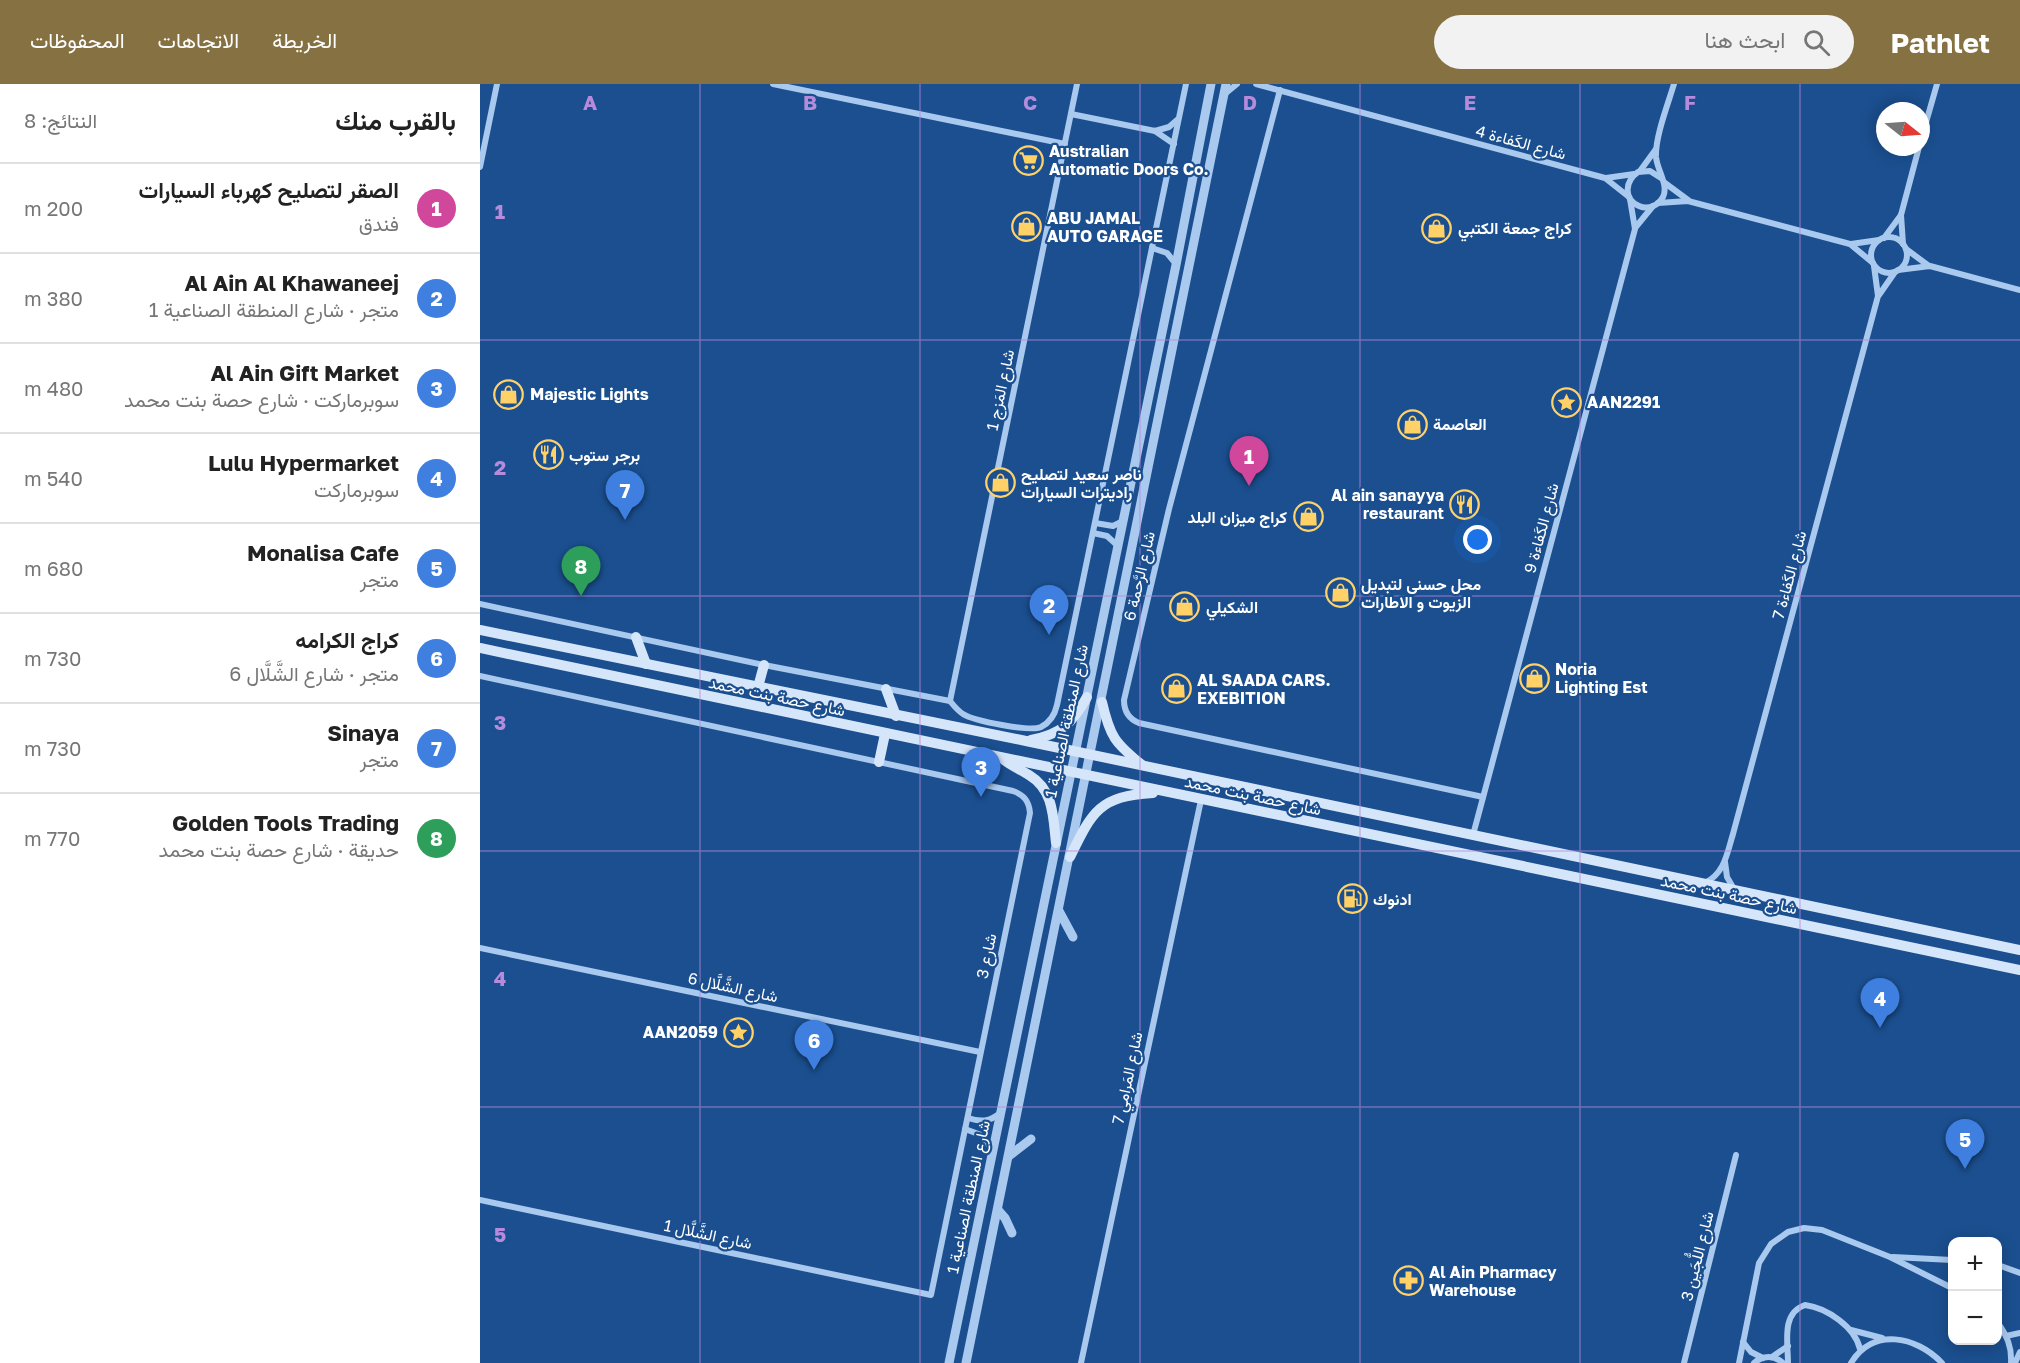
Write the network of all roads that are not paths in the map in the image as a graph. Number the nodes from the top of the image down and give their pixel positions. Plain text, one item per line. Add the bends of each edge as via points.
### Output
1 (497, 84) edge
2 (773, 84) edge
3 (1077, 84) edge
4 (1186, 84) edge
5 (1211, 84) edge
6 (1226, 84) edge
7 (1238, 84) edge
8 (1257, 84) edge
9 (1674, 84) edge
10 (1936, 84) edge
11 (1280, 90) junction
12 (1224, 96) junction
13 (1930, 106) edge
14 (1071, 114) junction
15 (1179, 117) junction
16 (1155, 131) junction
17 (1065, 144) junction
18 (1174, 144) junction
19 (1656, 148) junction
20 (1916, 156) edge
21 (480, 166) edge
22 (1639, 172) junction
23 (1605, 178) junction
24 (1662, 180) junction
25 (1630, 198) junction
26 (1688, 201) junction
27 (1656, 205) junction
28 (1900, 215) junction
29 (1635, 229) junction
30 (1882, 239) junction
31 (1180, 243) junction
32 (1850, 244) junction
33 (1904, 246) junction
34 (1152, 248) junction
35 (1163, 250) junction
36 (1874, 264) junction
37 (1176, 265) junction
38 (1930, 266) junction
39 (1897, 271) junction
40 (2020, 290) edge
41 (1878, 296) junction
42 (1141, 434) junction
43 (1152, 453) junction
44 (1124, 521) junction
45 (1095, 523) junction
46 (1093, 532) junction
47 (1118, 546) junction
48 (480, 604) edge
49 (480, 630) edge
50 (636, 637) junction
51 (480, 648) edge
52 (646, 664) junction
53 (764, 665) junction
54 (480, 676) edge
55 (758, 687) junction
56 (886, 689) junction
57 (1087, 697) junction
58 (950, 701) junction
59 (1102, 702) junction
60 (896, 716) junction
61 (885, 734) junction
62 (1026, 741) junction
63 (1075, 752) junction
64 (1091, 756) junction
65 (999, 757) junction
66 (879, 762) junction
67 (1145, 768) junction
68 (1071, 771) junction
69 (1087, 775) junction
70 (1168, 792) junction
71 (1483, 797) junction
72 (1201, 800) junction
73 (1473, 835) junction
74 (1056, 843) junction
75 (1070, 857) junction
76 (1725, 862) junction
77 (1705, 883) junction
78 (1735, 889) junction
79 (1059, 911) junction
80 (1073, 937) dead end
81 (480, 948) edge
82 (2020, 950) edge
83 (2020, 970) edge
84 (980, 1053) junction
85 (1001, 1113) junction
86 (968, 1118) junction
87 (965, 1130) junction
88 (1031, 1138) dead end
89 (993, 1151) junction
90 (1736, 1155) dead end
91 (1009, 1156) junction
92 (480, 1200) edge
93 (998, 1210) junction
94 (1012, 1233) dead end
95 (1890, 1257) junction
96 (1927, 1259) junction
97 (1948, 1260) edge
98 (2002, 1266) edge
99 (2020, 1273) edge
100 (1923, 1274) junction
101 (1948, 1286) edge
102 (931, 1295) joint
103 (1851, 1330) junction
104 (2002, 1330) edge
105 (2020, 1334) edge
106 (2006, 1336) junction
107 (1884, 1339) junction
108 (1743, 1342) junction
109 (1788, 1346) junction
110 (1860, 1349) junction
111 (2020, 1352) edge
112 (1772, 1357) junction
113 (1763, 1358) junction
114 (1933, 1359) edge
115 (949, 1363) edge
116 (966, 1363) edge
117 (1081, 1363) edge
118 (1684, 1363) edge
119 (1738, 1363) edge
120 (1754, 1363) edge
121 (1783, 1363) edge
122 (1788, 1363) edge
123 (1851, 1363) edge
124 (1942, 1363) edge
125 (2013, 1363) edge

1 - 21 street
2 - 17 street
3 - 14 street, شارع المَزج 1
4 - 15 street
5 - 31 street, شارع المنطقة الصناعية 1
6 - 12 street, شارع المنطقة الصناعية 1
7 - 12 street
8 - 11 street, شارع الكَفاءة 4
9 - 19 street
10 - 13 street
11 - 23 street, شارع الكَفاءة 4
11 - 71 street, شارع الرَّحمة 6 via 1169,509 1124,700 1125,710 1139,723
12 - 43 street, شارع المنطقة الصناعية 1
14 - 16 street
14 - 17 street, شارع المَزج 1
15 - 16 street via 1169,127
15 - 18 street
16 - 18 street
17 - 58 street, شارع المَزج 1
18 - 34 street
19 - 22 street
19 - 24 street
20 - 28 street
22 - 23 street, شارع الكَفاءة 4
22 - 24 street via 1650,171
22 - 25 street via 1628,183
23 - 25 street, شارع الكَفاءة 4
24 - 26 street
24 - 27 street via 1665,191
25 - 27 street via 1643,208
25 - 29 street, شارع الكَفاءة 9
26 - 27 street
26 - 32 street
27 - 29 street, شارع الكَفاءة 9
28 - 30 street
28 - 33 street
29 - 71 street, شارع الكَفاءة 9
30 - 32 street
30 - 33 street via 1896,239
30 - 36 street via 1872,249
31 - 35 street
31 - 37 street, شارع المنطقة الصناعية 1
32 - 36 street
33 - 38 street
33 - 39 street via 1906,260
34 - 35 street
34 - 45 street
35 - 37 street
36 - 39 street via 1886,273
36 - 41 street, شارع الكَفاءة 7
37 - 42 street, شارع المنطقة الصناعية 1
38 - 39 street
38 - 40 street
39 - 41 street, شارع الكَفاءة 7
41 - 76 street, شارع الكَفاءة 7
42 - 43 street via 1144,447
42 - 44 street, شارع المنطقة الصناعية 1
43 - 59 street, شارع المنطقة الصناعية 1
44 - 45 street via 1113,526
44 - 47 street, شارع المنطقة الصناعية 1
45 - 46 street
46 - 47 street via 1110,538
46 - 58 street via 1057,705 1049,721 1028,729 977,719 962,713
47 - 57 street, شارع المنطقة الصناعية 1
48 - 50 street
49 - 52 main road, شارع حصة بنت محمد
50 - 52 main road
50 - 53 street
51 - 61 main road, شارع حصة بنت محمد
52 - 55 main road, شارع حصة بنت محمد
53 - 55 main road
53 - 56 street
54 - 66 street
55 - 60 main road, شارع حصة بنت محمد
56 - 58 street
56 - 60 main road
57 - 62 main road via 1063,729
57 - 63 street, شارع المنطقة الصناعية 1
59 - 64 street, شارع المنطقة الصناعية 1
59 - 67 main road via 1112,735
60 - 62 main road, شارع حصة بنت محمد
61 - 65 main road, شارع حصة بنت محمد
61 - 66 main road
62 - 63 main road, شارع حصة بنت محمد
63 - 64 main road, شارع حصة بنت محمد
63 - 68 street, شارع المنطقة الصناعية 1
64 - 67 main road, شارع حصة بنت محمد
64 - 69 street, شارع المنطقة الصناعية 1
65 - 68 main road, شارع حصة بنت محمد
65 - 74 main road via 1028,774 1045,790 1053,812
66 - 84 street, شارع 3 via 1013,790 1029,806
67 - 73 main road, شارع حصة بنت محمد
68 - 69 main road, شارع حصة بنت محمد
68 - 74 street, شارع المنطقة الصناعية 1
69 - 70 main road, شارع حصة بنت محمد
69 - 75 street, شارع المنطقة الصناعية 1
70 - 72 main road, شارع حصة بنت محمد
70 - 75 main road via 1125,796 1106,804 1087,823
71 - 73 street, شارع الكَفاءة 9
72 - 83 main road, شارع حصة بنت محمد
72 - 117 street, شارع المَرامِي 7
73 - 77 main road, شارع حصة بنت محمد
74 - 85 street, شارع المنطقة الصناعية 1
75 - 79 street, شارع المنطقة الصناعية 1
76 - 77 street, شارع الكَفاءة 7 via 1715,877
76 - 78 street via 1727,877
77 - 78 main road, شارع حصة بنت محمد
78 - 82 main road, شارع حصة بنت محمد
79 - 80 street
79 - 91 street, شارع المنطقة الصناعية 1
81 - 84 street, شارع الشَّلَّال 6
84 - 86 street, شارع 3
85 - 86 street via 988,1120
85 - 89 street, شارع المنطقة الصناعية 1
86 - 87 street, شارع 3
87 - 89 street via 981,1135
87 - 102 street, شارع 3
88 - 91 street
89 - 115 street, شارع المنطقة الصناعية 1
90 - 118 street, شارع اللُّجَين 3
91 - 93 street, شارع المنطقة الصناعية 1
92 - 102 street, شارع الشَّلَّال 1
93 - 94 street
93 - 116 street, شارع المنطقة الصناعية 1
95 - 96 street
95 - 100 street
95 - 108 street via 1821,1230 1804,1228 1788,1232 1771,1244 1759,1263
96 - 97 street
96 - 100 street
98 - 99 street
100 - 101 street
103 - 107 street
103 - 109 street via 1820,1309 1805,1305 1794,1310 1788,1319
103 - 110 street
104 - 106 street
105 - 106 street
106 - 125 street
107 - 110 street
107 - 114 street via 1912,1344
108 - 113 street
108 - 119 street
109 - 112 street
109 - 122 street
110 - 123 street
111 - 125 street
112 - 113 street
112 - 121 street
113 - 120 street
114 - 124 street

